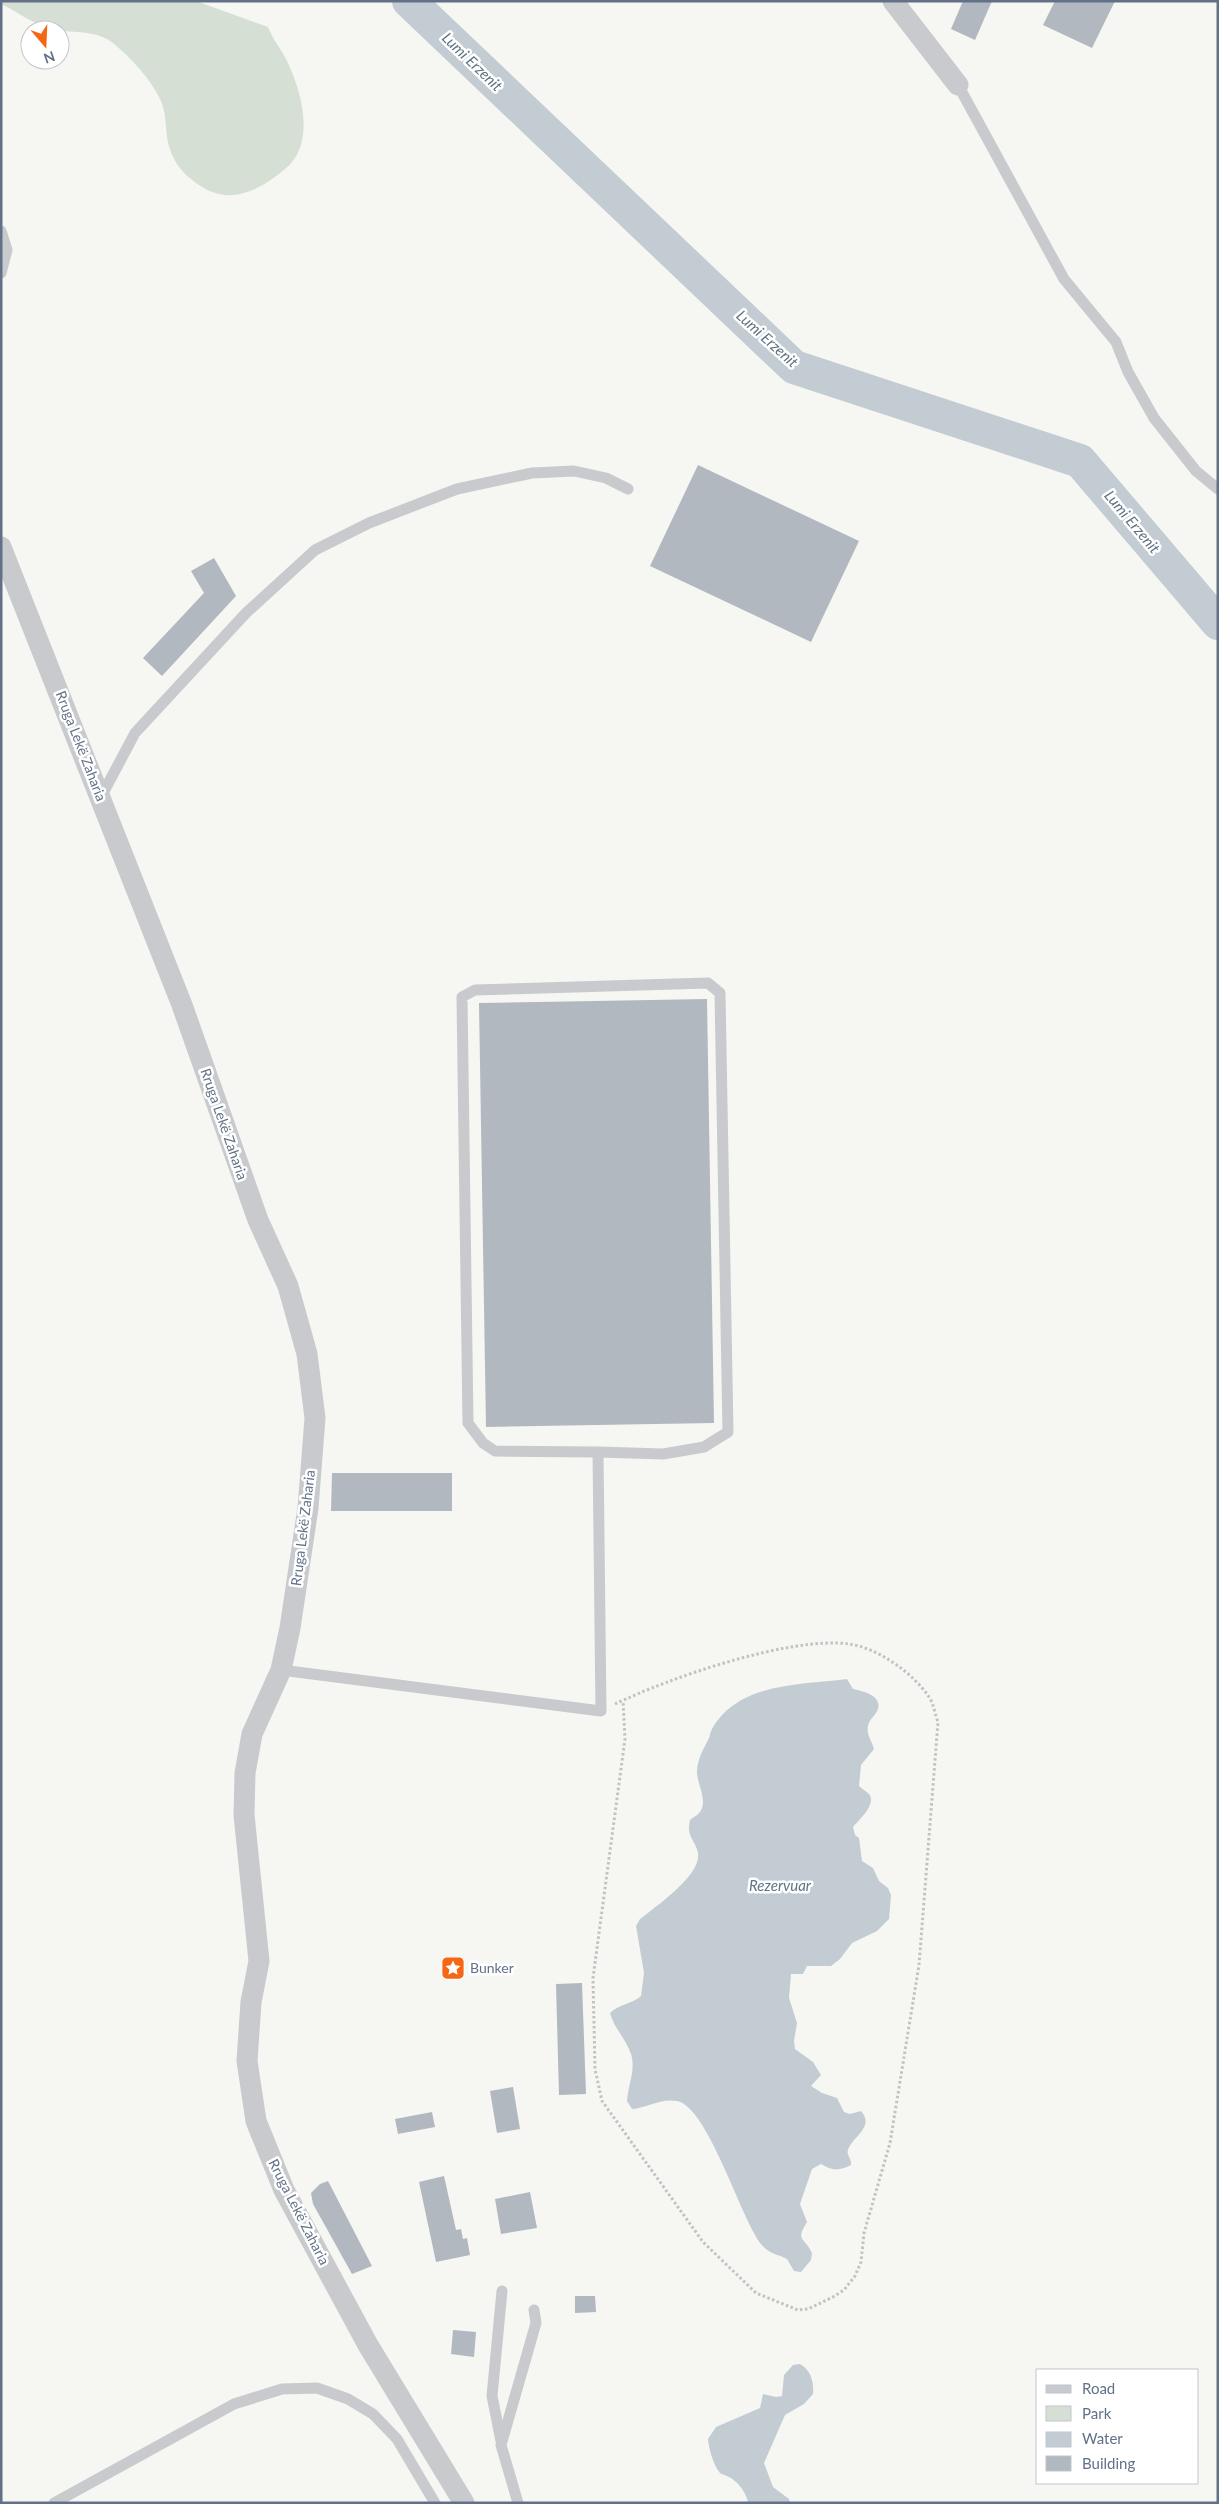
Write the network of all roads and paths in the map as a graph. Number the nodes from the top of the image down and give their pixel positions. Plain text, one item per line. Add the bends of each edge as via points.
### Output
1 (893, 1) edge
2 (958, 85) joint
3 (1, 231) edge
4 (1, 273) edge
5 (628, 489) dead end
6 (1218, 489) edge
7 (1, 546) edge
8 (101, 797) junction
9 (598, 1452) junction
10 (281, 1670) junction
11 (623, 1701) junction
12 (601, 1711) junction
13 (502, 2291) dead end
14 (534, 2310) dead end
15 (502, 2445) junction
16 (54, 2503) edge
17 (436, 2503) edge
18 (464, 2503) edge
19 (518, 2503) edge

1 - 2 street
2 - 6 lane via 1064,278 1116,342 1128,372 1154,418 1196,471
3 - 4 lane via 7,250
5 - 8 lane via 606,478 574,471 532,472 457,489 369,523 315,550 246,612 135,733
7 - 8 street, Rruga Lekë Zaharia
8 - 10 street, Rruga Lekë Zaharia via 182,1005 258,1220 288,1286 307,1354 315,1418 308,1508
9 - 9 lane via 663,1454 704,1447 728,1432 720,993 708,983 475,990 462,997 468,1422 483,1443 495,1451
9 - 12 lane
10 - 12 lane
10 - 18 street, Rruga Lekë Zaharia via 252,1734 245,1773 244,1816 260,1961 251,2002 248,2060 256,2122 284,2190 368,2345
11 - 11 path via 726,1663 820,1642 850,1644 873,1652 908,1673 930,1698 938,1722 919,1965 890,2143 855,2276 844,2290 808,2309 798,2310 756,2293 724,2264 703,2242 602,2101 595,2069 593,1978 625,1739
11 - 12 path
13 - 15 lane via 492,2396
14 - 15 lane via 536,2323
15 - 19 lane
16 - 17 lane via 234,2404 282,2389 317,2388 348,2399 373,2414 397,2439

